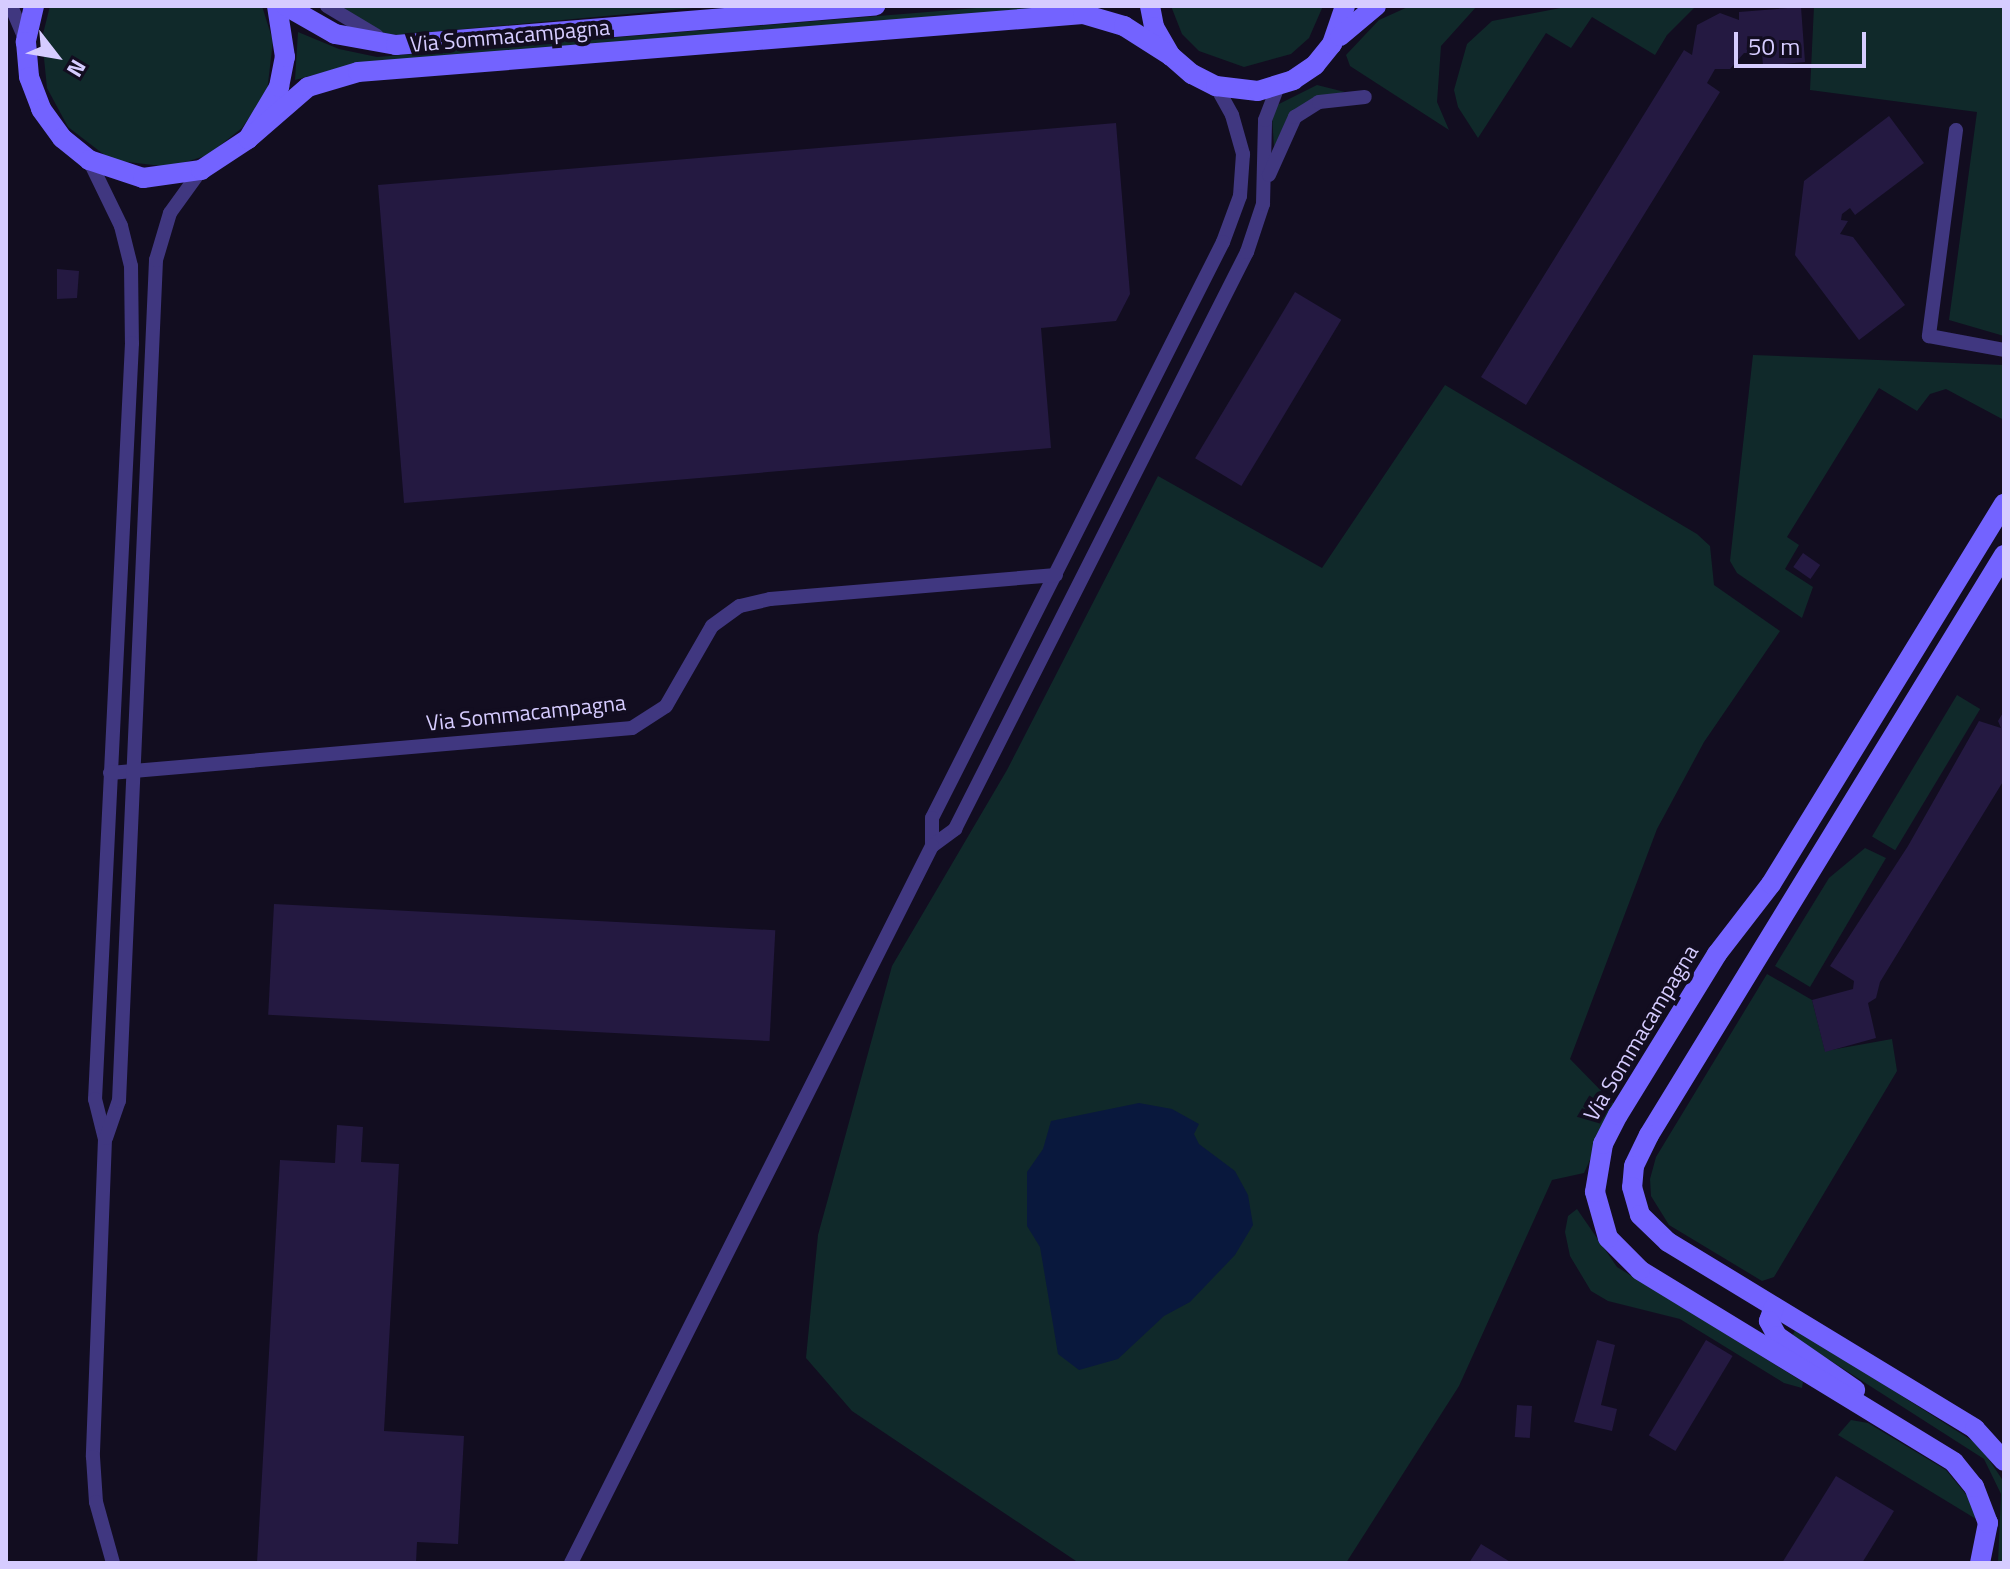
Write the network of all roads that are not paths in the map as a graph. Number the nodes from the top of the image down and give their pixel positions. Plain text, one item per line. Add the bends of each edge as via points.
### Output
1 (11, 6) edge
2 (34, 6) edge
3 (277, 6) edge
4 (286, 6) edge
5 (327, 6) edge
6 (875, 6) edge
7 (1150, 6) edge
8 (1345, 6) edge
9 (1376, 6) edge
10 (26, 42) junction
11 (1332, 44) junction
12 (396, 45) junction
13 (1171, 56) junction
14 (1216, 86) junction
15 (1278, 86) junction
16 (1365, 97) dead end
17 (1956, 130) dead end
18 (248, 139) junction
19 (89, 160) junction
20 (201, 170) junction
21 (1265, 186) junction
22 (2004, 350) edge
23 (2004, 504) edge
24 (2004, 555) edge
25 (1056, 575) junction
26 (133, 772) junction
27 (110, 773) junction
28 (932, 846) junction
29 (105, 1139) junction
30 (1774, 1307) junction
31 (1888, 1421) junction
32 (2004, 1461) edge
33 (113, 1563) edge
34 (571, 1563) edge
35 (1980, 1563) edge

1 - 10 street
2 - 10 street, Via Sommacampagna
3 - 18 street, Via Sommacampagna via 285,57 279,87
4 - 12 street, Via Sommacampagna via 335,34
5 - 12 street, Via Sommacampagna
6 - 12 street, Via Sommacampagna
7 - 13 street, Via Sommacampagna via 1154,27
8 - 11 street, Via Sommacampagna
9 - 11 street, Via Sommacampagna
10 - 19 street, Via Sommacampagna via 29,77 41,109 62,138
11 - 15 street, Via Sommacampagna via 1315,65
13 - 14 street, Via Sommacampagna
13 - 18 street, Via Sommacampagna via 1124,26 1083,14 358,72 308,87
14 - 15 street, Via Sommacampagna via 1258,91
14 - 25 street via 1232,115 1243,154 1240,196 1223,242
15 - 21 street via 1265,120
16 - 21 street via 1319,102 1295,117
17 - 22 street via 1929,336
18 - 20 street, Via Sommacampagna
19 - 20 street, Via Sommacampagna via 143,178
19 - 27 street, Via Sommacampagna via 121,226 131,266 132,343
20 - 26 street, Via Sommacampagna via 170,213 156,260
21 - 28 street via 1240,266 955,829
23 - 31 street, Via Sommacampagna via 1771,884 1717,954 1645,1070 1603,1144 1596,1175 1598,1217 1626,1259
24 - 30 street via 1634,1166 1633,1196 1648,1225
25 - 26 street, Via Sommacampagna via 770,599 740,606 712,626 666,706 632,728
25 - 28 street via 932,818
26 - 27 street, Via Sommacampagna
26 - 29 street, Via Sommacampagna via 119,1101
27 - 29 street, Via Sommacampagna via 95,1099
28 - 34 street
29 - 33 street via 93,1457 96,1502
30 - 31 street via 1769,1321 1777,1336 1835,1372
30 - 32 street via 1975,1429
31 - 35 street, Via Sommacampagna via 1954,1462 1974,1487 1988,1523

